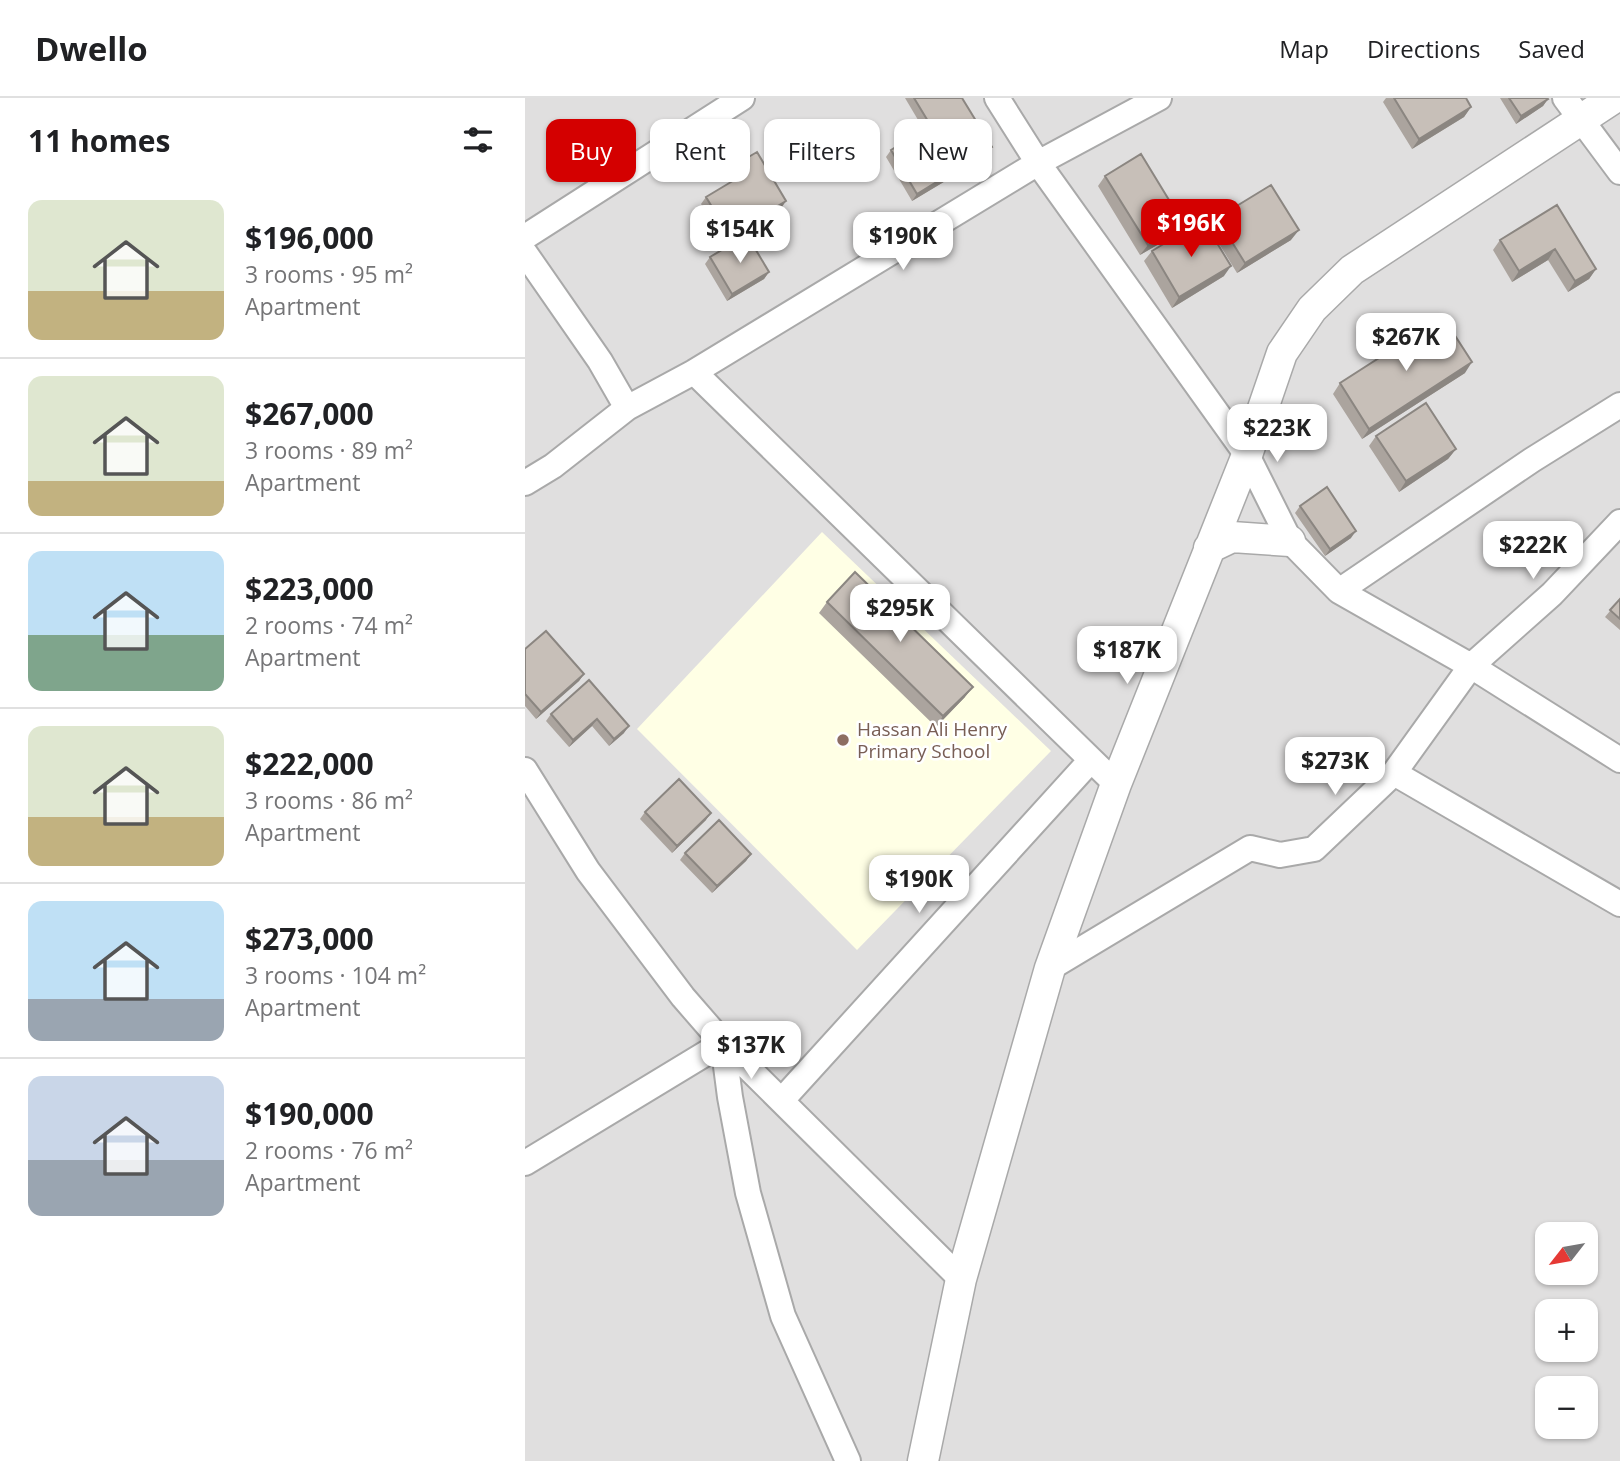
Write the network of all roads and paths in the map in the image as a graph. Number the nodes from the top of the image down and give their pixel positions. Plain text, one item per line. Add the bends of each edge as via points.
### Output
1 (742, 98) edge
2 (997, 98) edge
3 (1159, 98) edge
4 (1614, 98) edge
5 (1572, 109) edge
6 (1038, 163) junction
7 (1620, 172) edge
8 (525, 237) edge
9 (525, 253) edge
10 (694, 372) junction
11 (1620, 405) edge
12 (627, 408) junction
13 (1247, 455) junction
14 (525, 483) edge
15 (1620, 522) edge
16 (1290, 541) junction
17 (1209, 548) junction
18 (1339, 591) junction
19 (1471, 666) junction
20 (1091, 760) junction
21 (1620, 760) edge
22 (525, 770) edge
23 (1394, 773) junction
24 (1116, 784) junction
25 (1620, 904) edge
26 (1050, 968) junction
27 (723, 1043) junction
28 (782, 1100) junction
29 (529, 1153) edge
30 (961, 1279) junction
31 (848, 1461) edge
32 (923, 1461) edge

1 - 8 street
2 - 6 street
3 - 6 street
4 - 5 street
5 - 7 street
5 - 13 street via 1352,270 1312,309 1282,353
6 - 10 street
6 - 13 street
9 - 12 street
10 - 12 street
10 - 20 street
11 - 18 street
12 - 14 street
13 - 16 street
13 - 17 street
15 - 19 street via 1552,594
16 - 17 street via 1232,537
16 - 18 street
17 - 24 street
18 - 19 street
19 - 21 street
19 - 23 street
20 - 24 street
20 - 28 street
22 - 27 street via 596,881
23 - 25 street
23 - 26 street via 1314,849 1280,855 1250,848
24 - 26 street
26 - 30 street
27 - 28 street
27 - 29 street
27 - 31 street via 748,1193 783,1316
28 - 30 street
30 - 32 street

